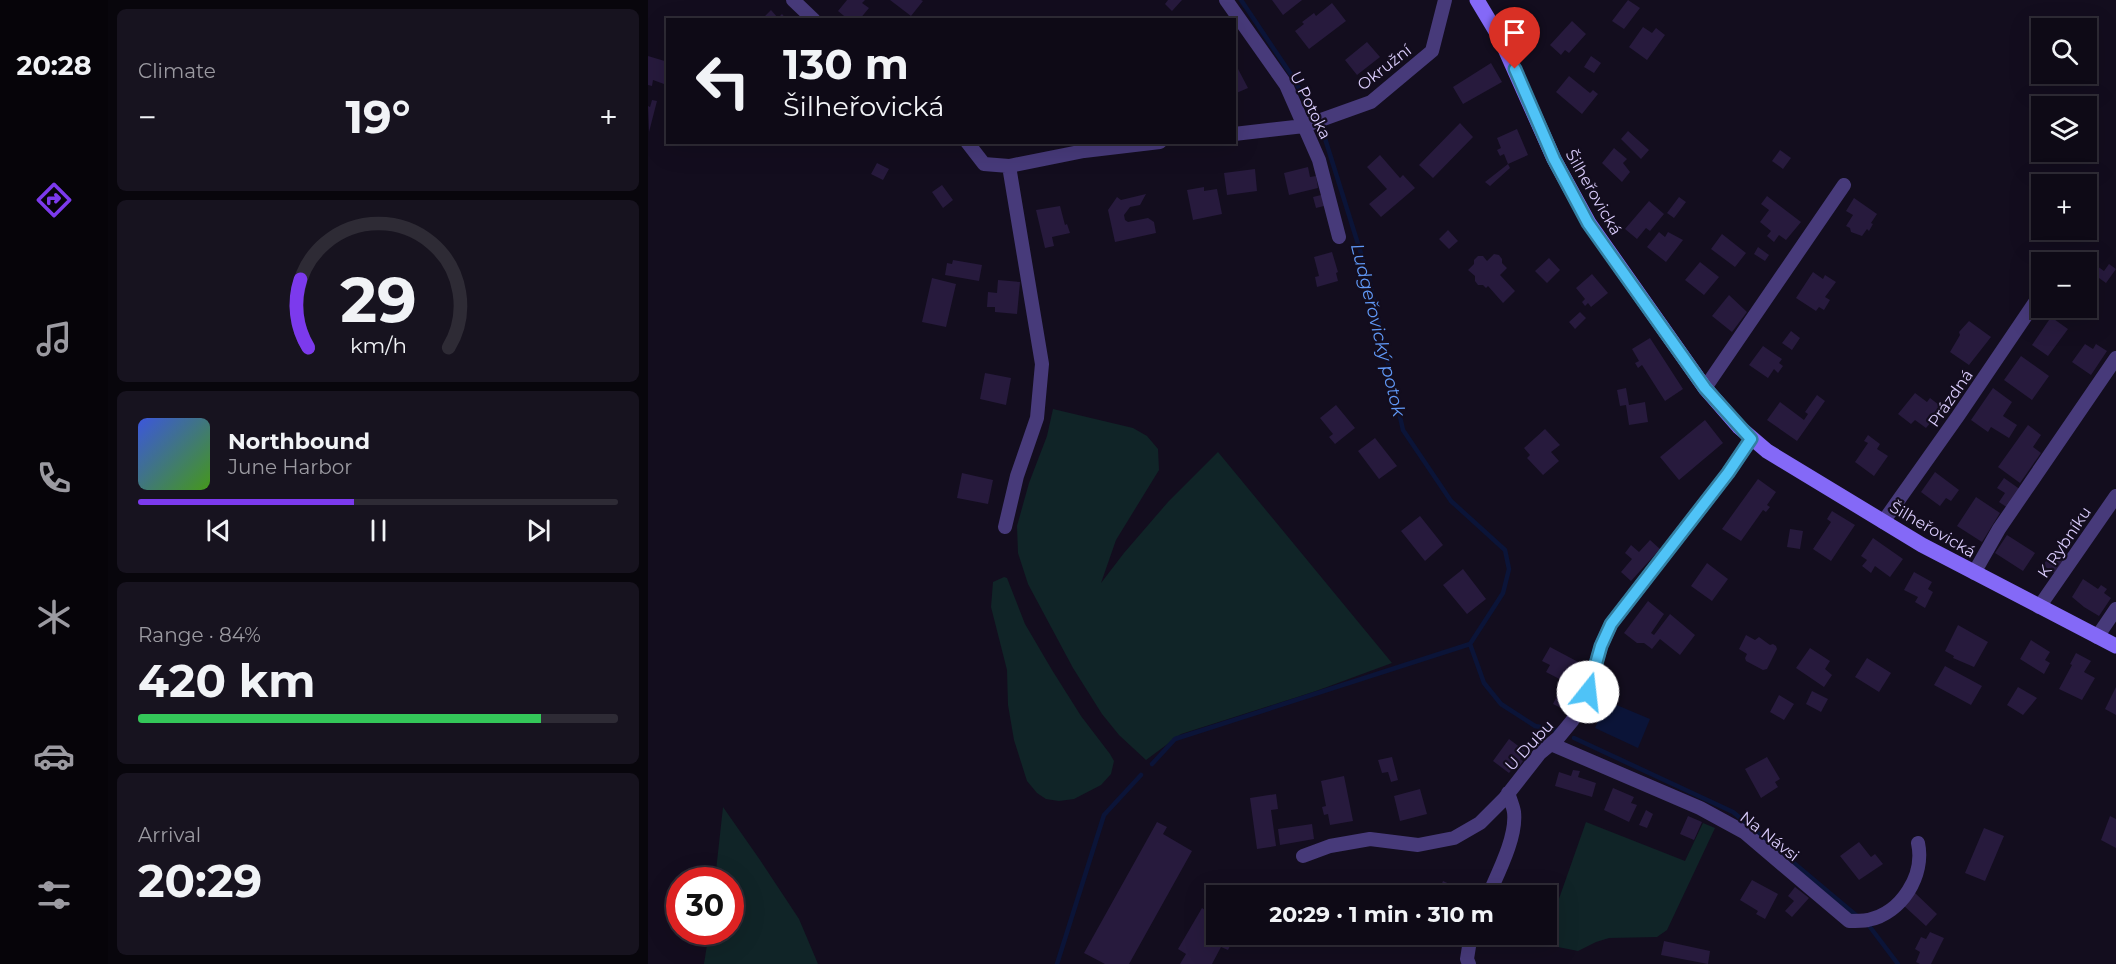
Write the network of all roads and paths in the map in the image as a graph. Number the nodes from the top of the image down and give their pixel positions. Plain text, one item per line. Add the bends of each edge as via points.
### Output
1 (794, 0) edge
2 (1226, 0) edge
3 (1445, 0) edge
4 (1477, 0) edge
5 (812, 18) edge
6 (1304, 126) junction
7 (1236, 134) edge
8 (969, 144) edge
9 (1143, 144) edge
10 (1009, 166) junction
11 (1844, 185) dead end
12 (1339, 237) dead end
13 (2031, 308) edge
14 (2116, 358) edge
15 (1705, 388) junction
16 (1751, 439) junction
17 (2116, 496) edge
18 (1883, 522) junction
19 (1005, 527) dead end
20 (1974, 573) junction
21 (2039, 608) junction
22 (2116, 609) edge
23 (2097, 637) junction
24 (2116, 646) edge
25 (1551, 744) junction
26 (1508, 793) junction
27 (1918, 843) dead end
28 (1303, 856) dead end
29 (1493, 885) edge
30 (1469, 945) edge
31 (1469, 964) edge

1 - 5 street
2 - 6 street, U Potoka via 1286,85
3 - 6 street, Okružní via 1432,51 1371,102
4 - 15 street, Šilheřovická via 1501,40 1554,159 1588,223
6 - 7 street, Okružní
6 - 12 street, U Potoka via 1319,160
8 - 10 street via 984,164
9 - 10 street
10 - 19 street via 1042,364 1037,418
11 - 15 street
13 - 18 street, Prázdná
14 - 20 street, Šilheřovická via 1999,529
15 - 16 street, Šilheřovická
16 - 18 street, Šilheřovická
16 - 25 street, U Dubu via 1611,624 1588,692 1572,721
17 - 21 street, K Rybníku
18 - 20 street, Šilheřovická
20 - 21 street, Šilheřovická
21 - 23 street, Šilheřovická
22 - 23 street
23 - 24 street, Šilheřovická
25 - 26 street, U Dubu via 1539,753
25 - 27 street, Na Návsi via 1700,808 1744,832 1849,921 1870,920 1900,900 1919,871
26 - 28 street, U Dubu via 1480,823 1454,838 1418,845 1370,839 1330,846
26 - 29 street via 1514,813 1512,832
30 - 31 street

